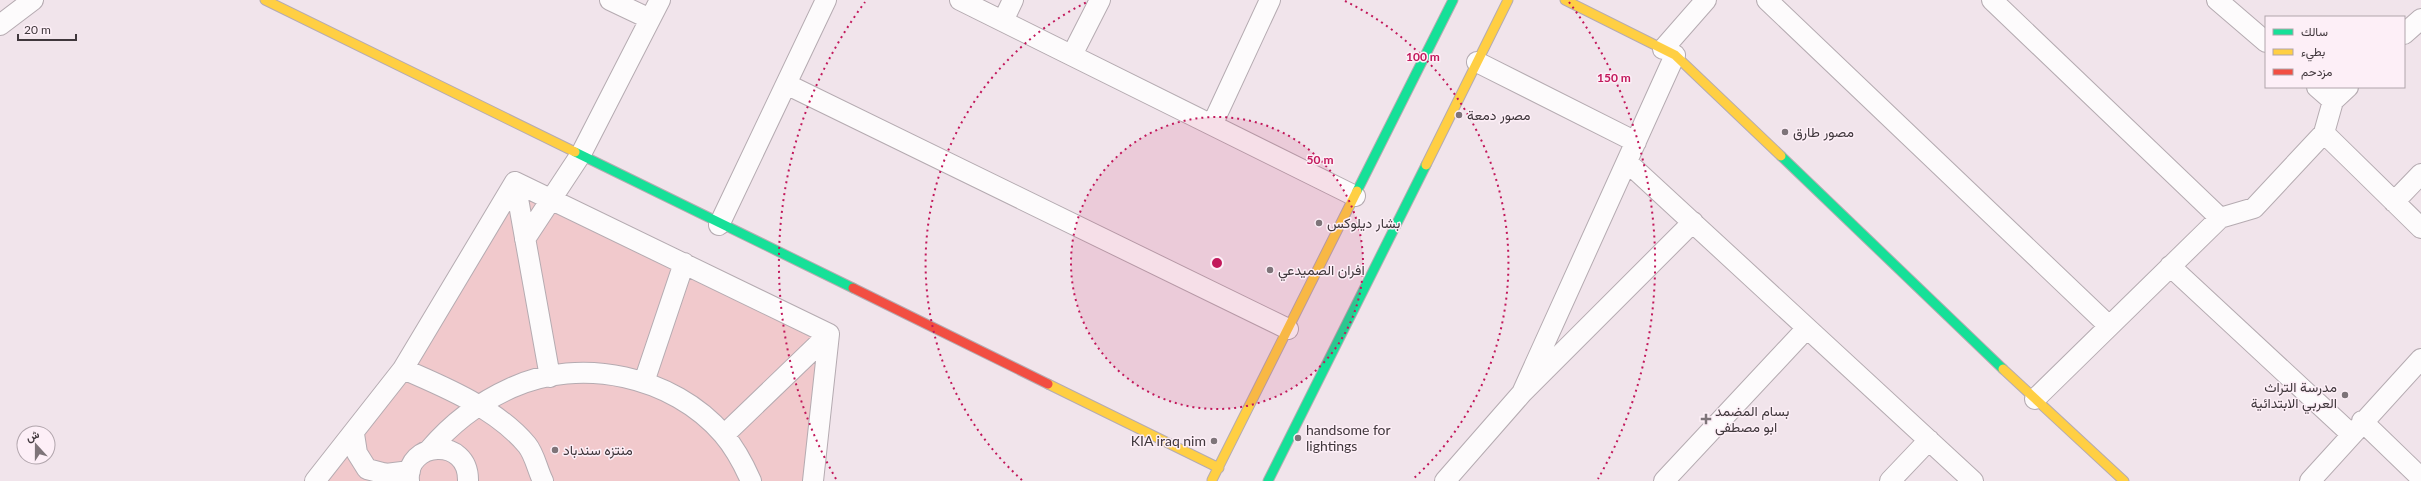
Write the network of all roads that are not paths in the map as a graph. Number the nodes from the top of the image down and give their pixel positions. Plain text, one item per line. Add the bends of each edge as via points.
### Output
1 (33, 0) edge
2 (265, 0) edge
3 (610, 0) edge
4 (660, 0) edge
5 (826, 0) edge
6 (960, 0) edge
7 (1013, 0) edge
8 (1100, 0) edge
9 (1270, 0) edge
10 (1453, 0) edge
11 (1508, 0) edge
12 (1565, 0) edge
13 (1706, 0) edge
14 (1767, 0) edge
15 (1992, 0) edge
16 (2218, 0) edge
17 (650, 19) junction
18 (2421, 19) edge
19 (1003, 21) junction
20 (0, 25) edge
21 (2405, 33) edge
22 (2265, 41) edge
23 (1669, 52) junction
24 (1072, 56) junction
25 (1477, 62) junction
26 (786, 84) junction
27 (2318, 88) edge
28 (2347, 88) edge
29 (2333, 101) junction
30 (1212, 125) junction
31 (2324, 133) junction
32 (1636, 142) junction
33 (582, 154) junction
34 (1627, 162) junction
35 (2421, 174) edge
36 (515, 182) junction
37 (1355, 196) junction
38 (551, 199) junction
39 (2394, 202) junction
40 (2220, 218) junction
41 (1693, 222) junction
42 (719, 225) junction
43 (2421, 228) edge
44 (524, 239) junction
45 (684, 263) junction
46 (2170, 266) junction
47 (2109, 326) junction
48 (1807, 328) junction
49 (1288, 329) junction
50 (829, 334) junction
51 (2421, 359) edge
52 (403, 369) junction
53 (550, 377) junction
54 (644, 382) junction
55 (1522, 393) junction
56 (2035, 399) junction
57 (478, 406) junction
58 (2356, 428) junction
59 (354, 434) junction
60 (724, 435) junction
61 (1929, 440) junction
62 (429, 450) junction
63 (1219, 468) junction
64 (409, 476) edge
65 (2421, 478) edge
66 (2119, 479) edge
67 (314, 481) edge
68 (468, 481) edge
69 (543, 481) edge
70 (752, 481) edge
71 (813, 481) edge
72 (1211, 481) edge
73 (1268, 481) edge
74 (1445, 481) edge
75 (1664, 481) edge
76 (1890, 481) edge
77 (1973, 481) edge
78 (2310, 481) edge

1 - 20 street
2 - 33 street
3 - 17 street
4 - 17 street
5 - 26 street
6 - 19 street
7 - 19 street
8 - 24 street
9 - 30 street
10 - 37 street
11 - 25 street
12 - 23 street
13 - 23 street
14 - 47 street
15 - 40 street
16 - 22 street
17 - 33 street
18 - 21 street
19 - 24 street
23 - 32 street
23 - 56 street
24 - 30 street
25 - 32 street
25 - 73 street
26 - 42 street
26 - 49 street
27 - 29 street
28 - 29 street
29 - 31 street
30 - 37 street
31 - 39 street
31 - 40 street via 2254,208
32 - 34 street
33 - 38 street
33 - 42 street
34 - 41 street
34 - 55 street
35 - 39 street
36 - 38 street
36 - 44 street
36 - 52 street
37 - 49 street
38 - 44 street
38 - 45 street
39 - 43 street
40 - 46 street
41 - 48 street
41 - 55 street
42 - 63 street
44 - 53 street
45 - 50 street
45 - 54 street
46 - 47 street
46 - 58 street
47 - 56 street
48 - 61 street
48 - 75 street
49 - 63 street
50 - 60 street
50 - 71 street
51 - 58 street
52 - 57 street via 446,387
52 - 59 street
53 - 54 street via 579,373 615,375
53 - 57 street via 512,387
54 - 60 street via 688,404
55 - 74 street
56 - 66 street
57 - 62 street
57 - 69 street via 509,428 527,446
58 - 65 street
58 - 78 street
59 - 64 street via 357,453 367,469
59 - 67 street
60 - 70 street
61 - 76 street
61 - 77 street
62 - 64 street via 417,458
62 - 68 street via 444,449 458,456 466,468
63 - 72 street

